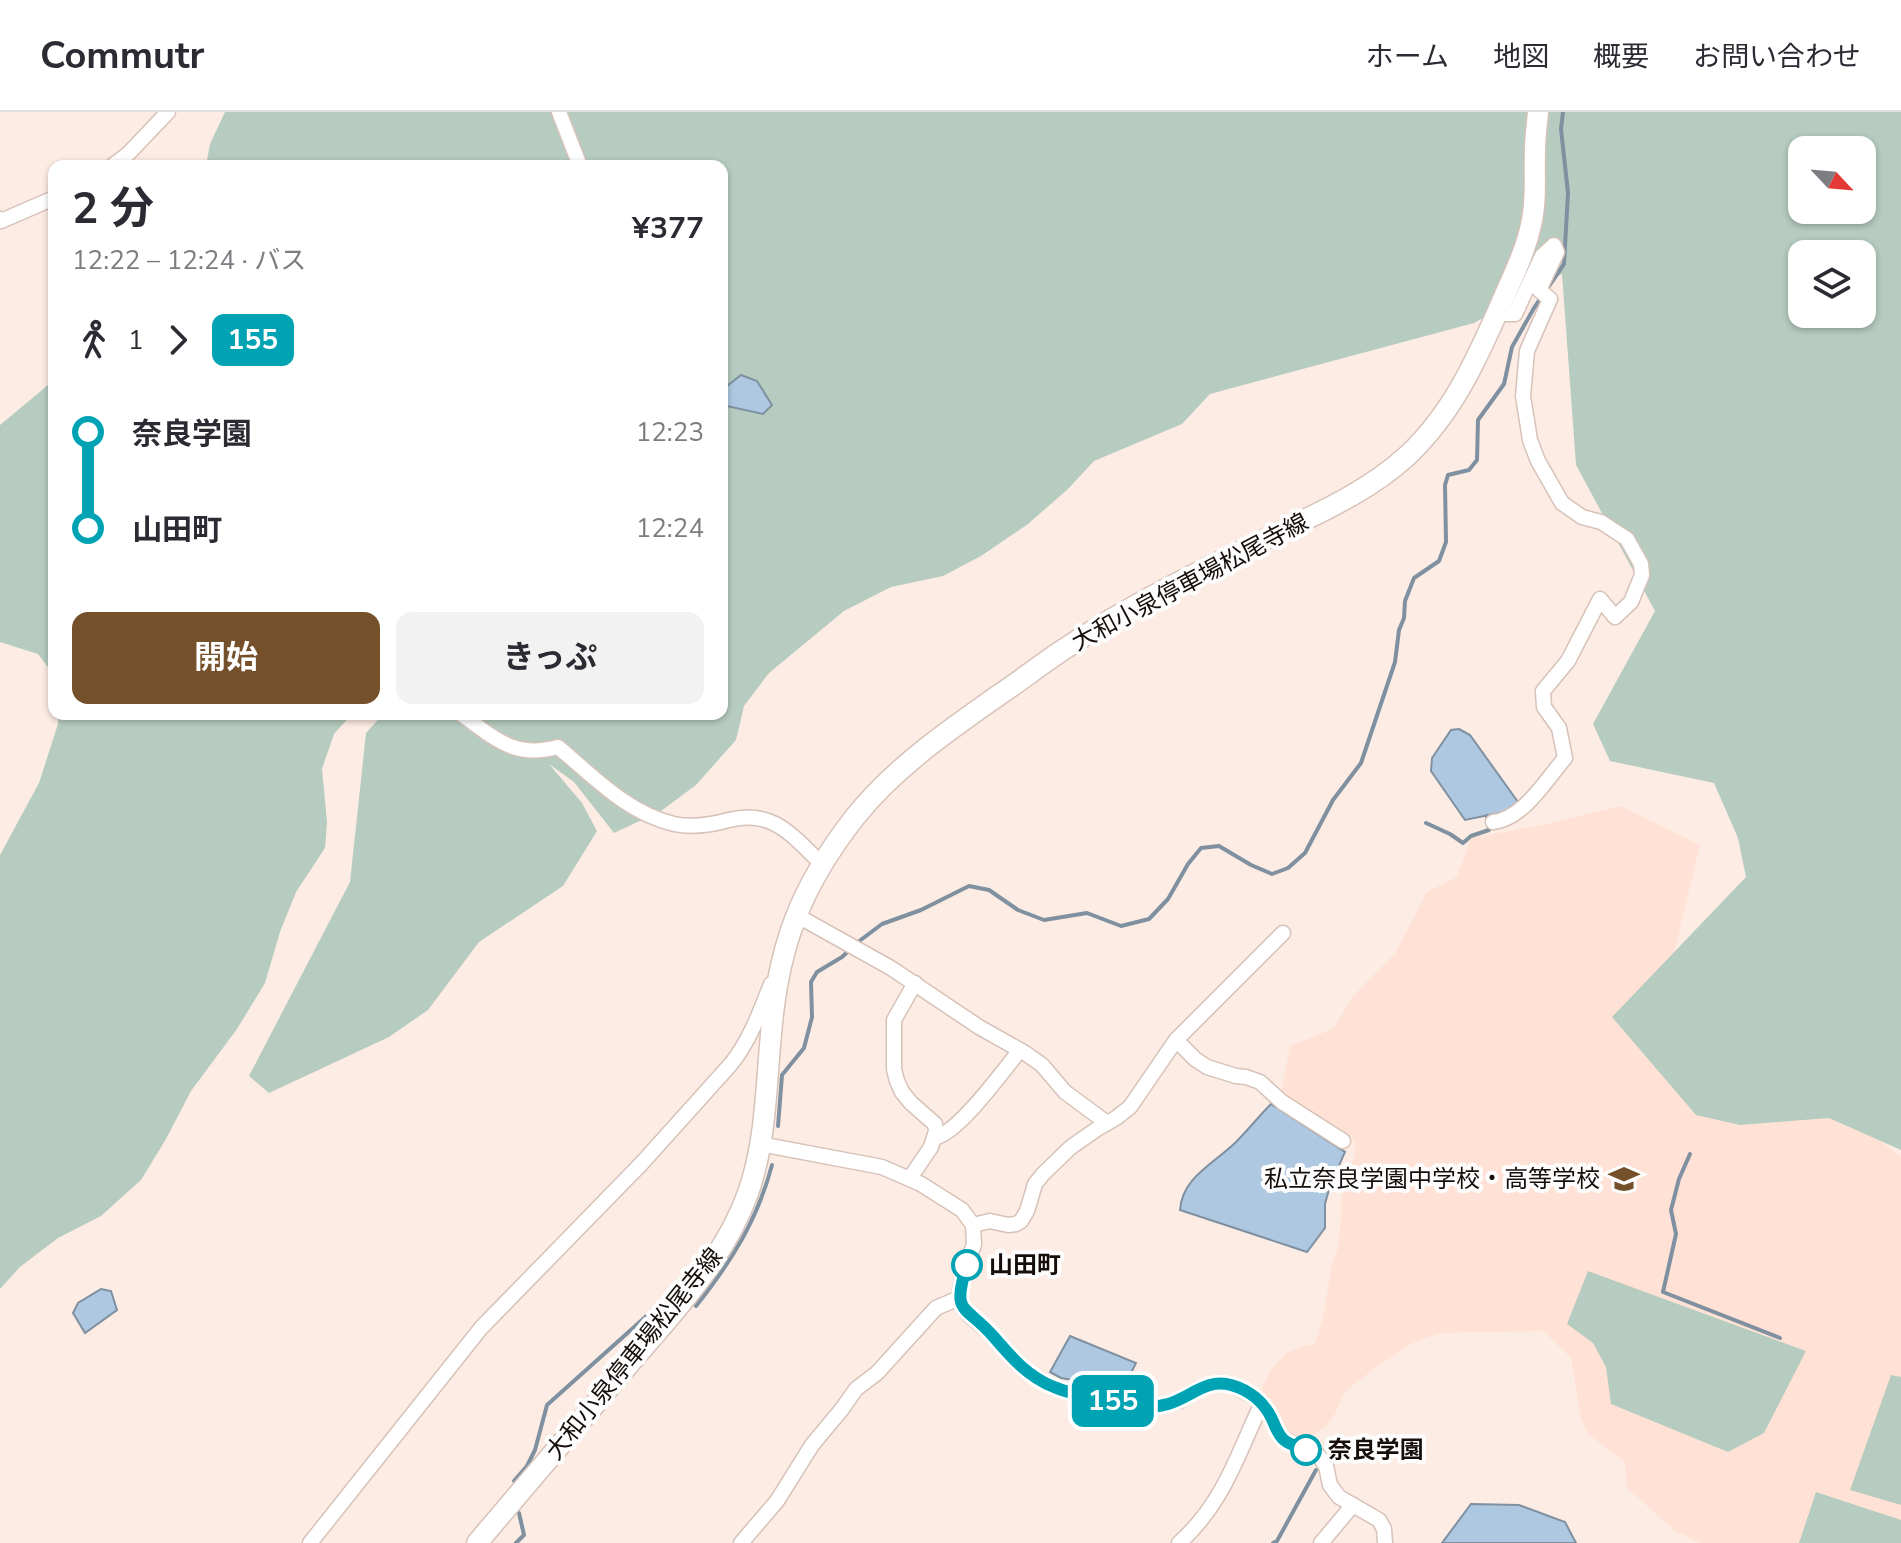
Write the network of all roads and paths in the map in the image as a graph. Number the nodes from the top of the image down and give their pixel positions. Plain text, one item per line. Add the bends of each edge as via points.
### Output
1 (168, 112) edge
2 (559, 112) edge
3 (1538, 112) edge
4 (120, 160) edge
5 (578, 160) edge
6 (48, 201) edge
7 (0, 219) edge
8 (1496, 314) junction
9 (470, 720) edge
10 (1493, 822) dead end
11 (822, 864) junction
12 (796, 915) junction
13 (1283, 933) dead end
14 (782, 958) junction
15 (915, 983) junction
16 (1176, 1040) junction
17 (1020, 1050) junction
18 (1107, 1123) junction
19 (936, 1137) junction
20 (1343, 1141) dead end
21 (760, 1144) junction
22 (910, 1178) junction
23 (973, 1225) junction
24 (959, 1298) junction
25 (1262, 1403) junction
26 (1353, 1505) junction
27 (310, 1543) edge
28 (477, 1543) edge
29 (741, 1543) edge
30 (1179, 1543) edge
31 (1321, 1543) edge
32 (1385, 1543) edge

1 - 4 street
2 - 5 street
3 - 8 main road, 大和小泉停車場松尾寺線 via 1533,220
6 - 7 street
8 - 10 street via 1515,314 1542,256 1554,245 1557,252 1527,351 1523,396 1530,440 1562,503 1627,539 1642,575 1631,602 1615,617 1600,599 1568,661 1543,691 1544,707 1559,728 1565,758 1524,807
8 - 11 main road, 大和小泉停車場松尾寺線 via 1451,405 1404,459 1365,488 1071,644 956,725 884,784
9 - 11 street via 508,747 558,747 623,802 655,819 696,826 758,817 786,830
11 - 12 main road, 大和小泉停車場松尾寺線
12 - 14 main road, 大和小泉停車場松尾寺線
12 - 15 street
13 - 16 street
14 - 21 main road, 大和小泉停車場松尾寺線
14 - 27 street via 751,1034 731,1064 481,1328
15 - 17 street
15 - 19 street via 894,1020 894,1069 902,1092 935,1124
16 - 18 street via 1130,1107
16 - 20 street via 1207,1067 1260,1082
17 - 18 street
17 - 19 street via 957,1123
18 - 23 street via 1043,1174 1021,1221
19 - 22 street
21 - 22 street via 882,1167
21 - 28 main road, 大和小泉停車場松尾寺線 via 738,1216 704,1274
22 - 23 street via 952,1202
23 - 24 street via 974,1244
24 - 25 street via 1018,1364 1055,1388 1152,1408 1218,1383
24 - 29 street via 936,1308 856,1389
25 - 26 street via 1281,1438 1319,1456 1330,1485
25 - 30 street via 1216,1500
26 - 31 street
26 - 32 street via 1379,1520

